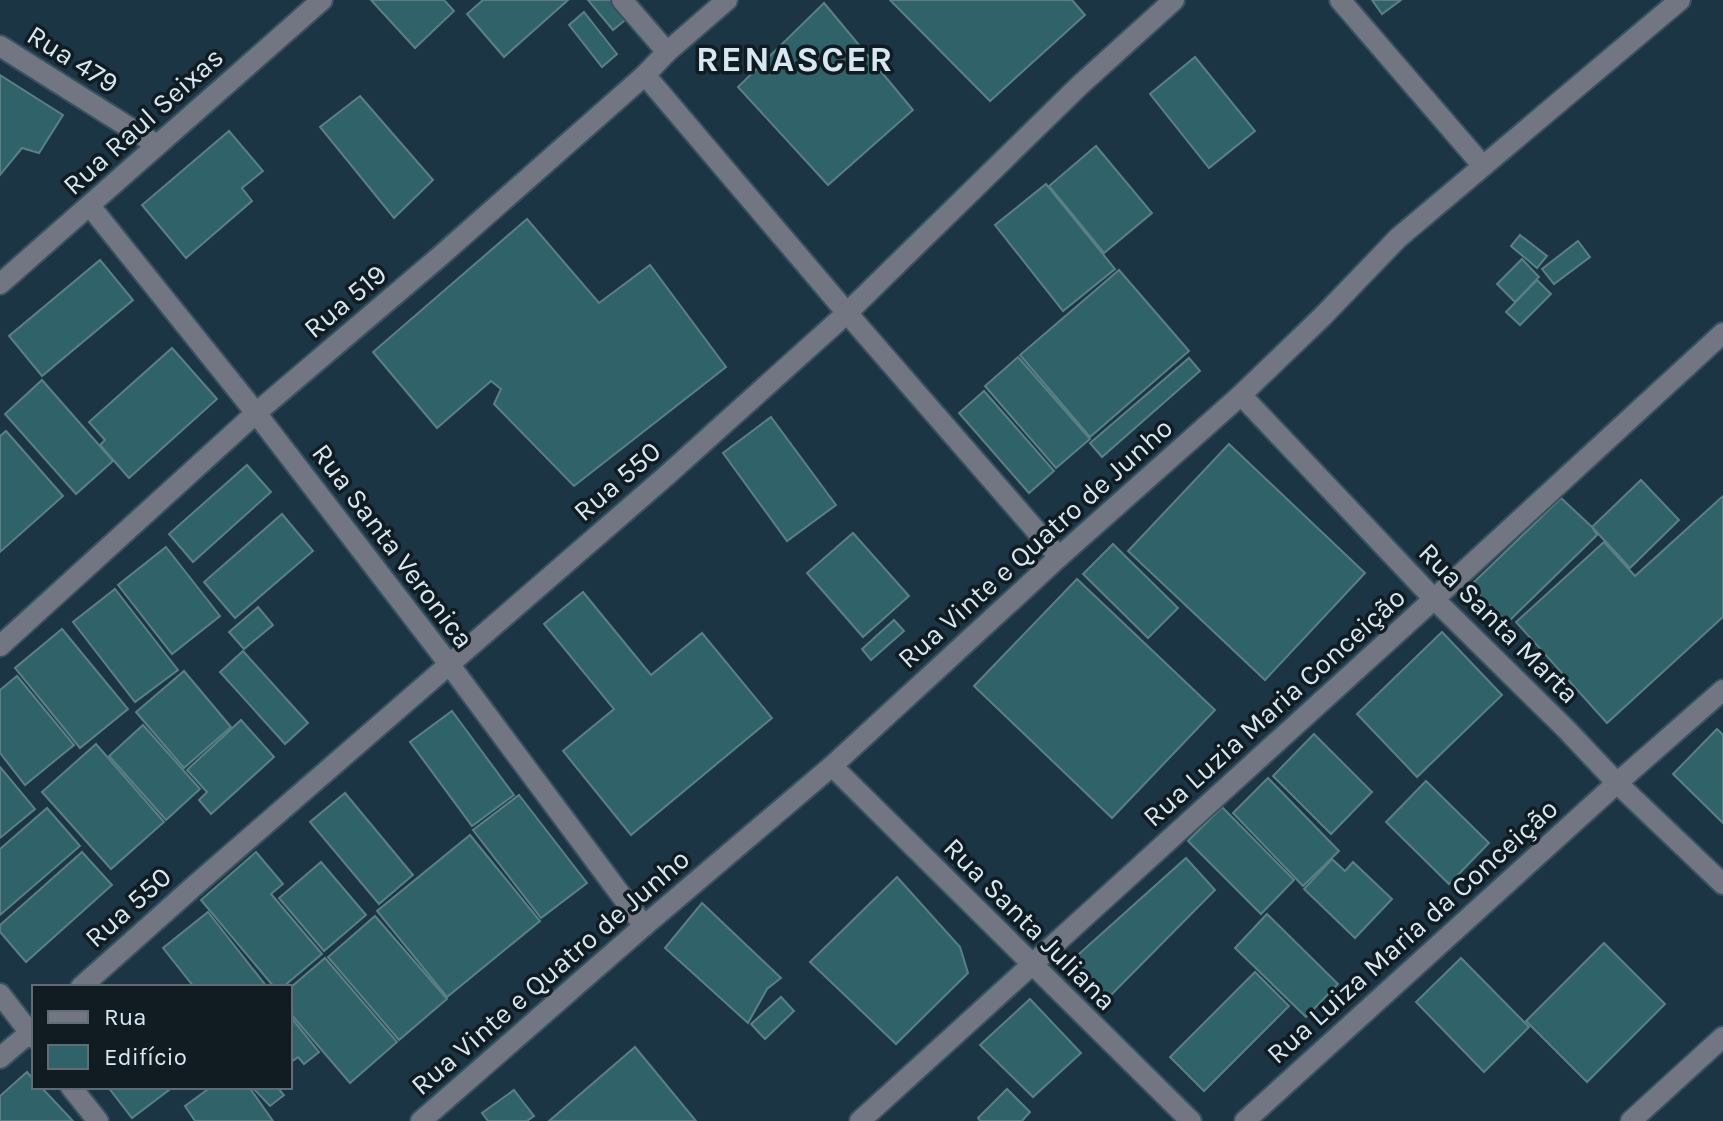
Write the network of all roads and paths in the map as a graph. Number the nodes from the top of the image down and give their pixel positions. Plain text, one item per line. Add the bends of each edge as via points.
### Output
1 (322, 0) edge
2 (622, 0) edge
3 (727, 0) edge
4 (1174, 0) edge
5 (1340, 0) edge
6 (1680, 0) edge
7 (0, 46) edge
8 (667, 52) junction
9 (645, 75) junction
10 (157, 145) junction
11 (1483, 166) junction
12 (90, 206) junction
13 (0, 284) edge
14 (847, 313) junction
15 (1723, 333) edge
16 (1241, 395) junction
17 (256, 413) junction
18 (1059, 557) junction
19 (1434, 599) junction
20 (0, 646) edge
21 (449, 664) junction
22 (1723, 690) edge
23 (832, 766) junction
24 (1617, 783) junction
25 (1723, 884) edge
26 (644, 926) junction
27 (1032, 966) junction
28 (83, 985) edge
29 (0, 994) edge
30 (32, 1032) edge
31 (32, 1034) edge
32 (1723, 1037) edge
33 (0, 1058) edge
34 (73, 1089) edge
35 (98, 1121) edge
36 (421, 1121) edge
37 (860, 1121) edge
38 (1191, 1121) edge
39 (1245, 1121) edge
40 (1631, 1121) edge

1 - 10 street, Rua Raul Seixas
2 - 8 street
3 - 8 street, Rua 519
4 - 14 street, Rua 550
5 - 11 street
6 - 11 street, Rua Vinte e Quatro de Junho
7 - 10 street, Rua 479
8 - 9 street, Rua 519
9 - 14 street
9 - 17 street, Rua 519
10 - 12 street, Rua Raul Seixas
11 - 16 street, Rua Vinte e Quatro de Junho via 1398,238
12 - 13 street, Rua Raul Seixas
12 - 17 street, Rua Santa Veronica
14 - 18 street
14 - 21 street, Rua 550
15 - 19 street, Rua Luzia Maria Conceição
16 - 18 street, Rua Vinte e Quatro de Junho
16 - 19 street, Rua Santa Marta
17 - 20 street, Rua 519
17 - 21 street, Rua Santa Veronica
18 - 23 street, Rua Vinte e Quatro de Junho
19 - 24 street, Rua Santa Marta
19 - 27 street, Rua Luzia Maria Conceição
21 - 26 street, Rua Santa Veronica
21 - 28 street, Rua 550
22 - 24 street, Rua Luiza Maria da Conceição
23 - 26 street, Rua Vinte e Quatro de Junho
23 - 27 street, Rua Santa Juliana
24 - 25 street, Rua Santa Marta
24 - 39 street, Rua Luiza Maria da Conceição
26 - 36 street, Rua Vinte e Quatro de Junho
27 - 37 street, Rua Luzia Maria Conceição
27 - 38 street, Rua Santa Juliana
29 - 30 street
31 - 33 street
32 - 40 street
34 - 35 street

